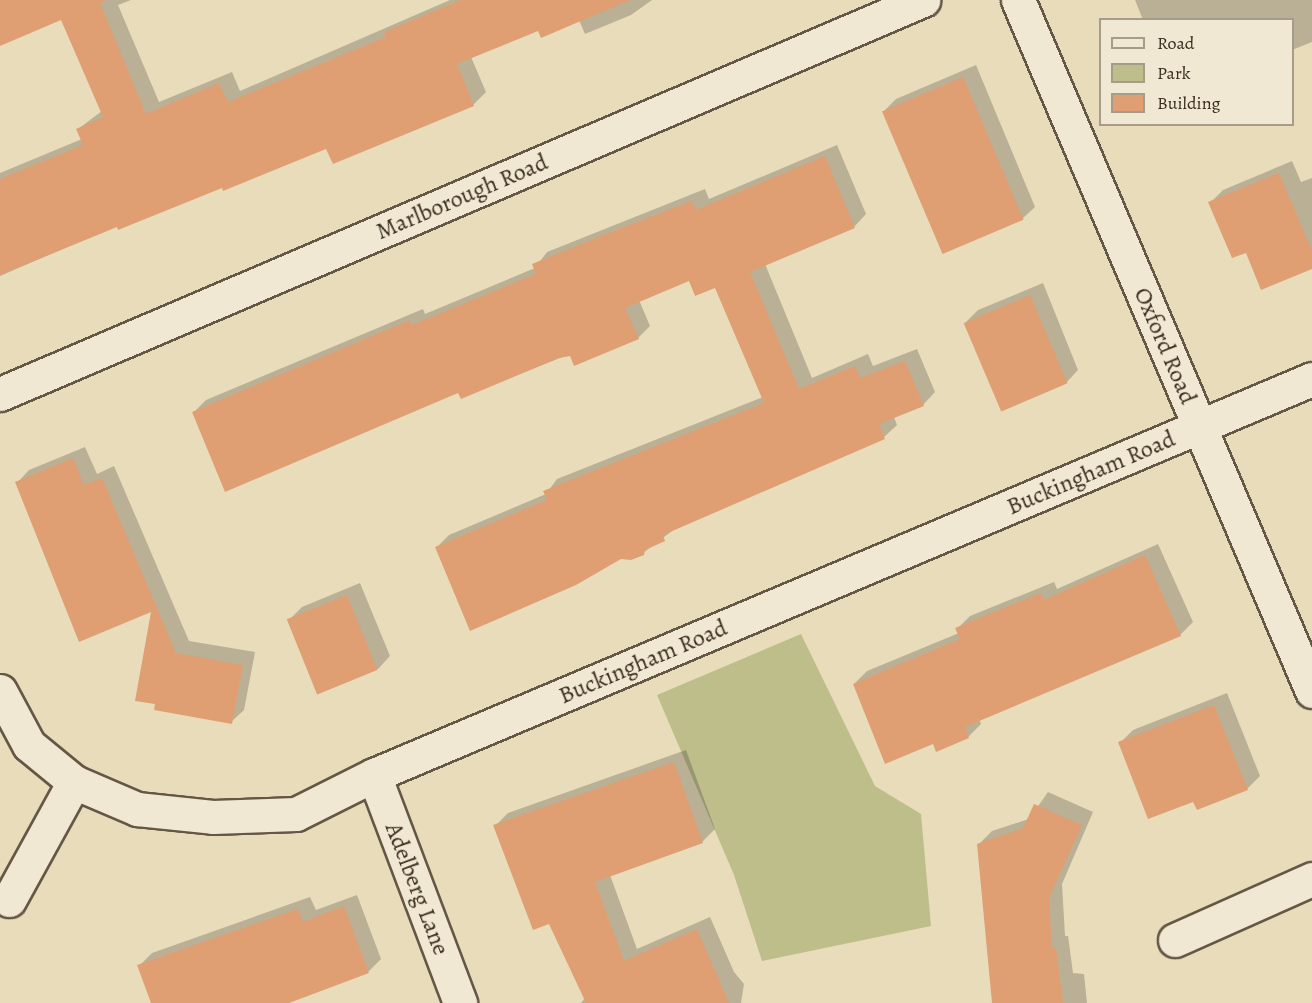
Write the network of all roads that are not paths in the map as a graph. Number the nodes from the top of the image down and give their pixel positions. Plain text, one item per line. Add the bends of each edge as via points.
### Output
1 (923, 0) edge
2 (1018, 0) edge
3 (1312, 379) edge
4 (0, 394) edge
5 (1199, 427) junction
6 (0, 691) edge
7 (1312, 691) edge
8 (374, 775) junction
9 (74, 782) junction
10 (1312, 879) edge
11 (9, 900) dead end
12 (1175, 940) dead end
13 (460, 1003) edge

1 - 4 street, Marlborough Road
2 - 5 street, Oxford Road
3 - 5 street, Buckingham Road
5 - 7 street, Oxford Road
5 - 8 street, Buckingham Road
6 - 9 street, Buckingham Road via 29,745
8 - 9 street, Buckingham Road via 296,814 213,817 136,808
8 - 13 street, Adelberg Lane
9 - 11 street
10 - 12 street

